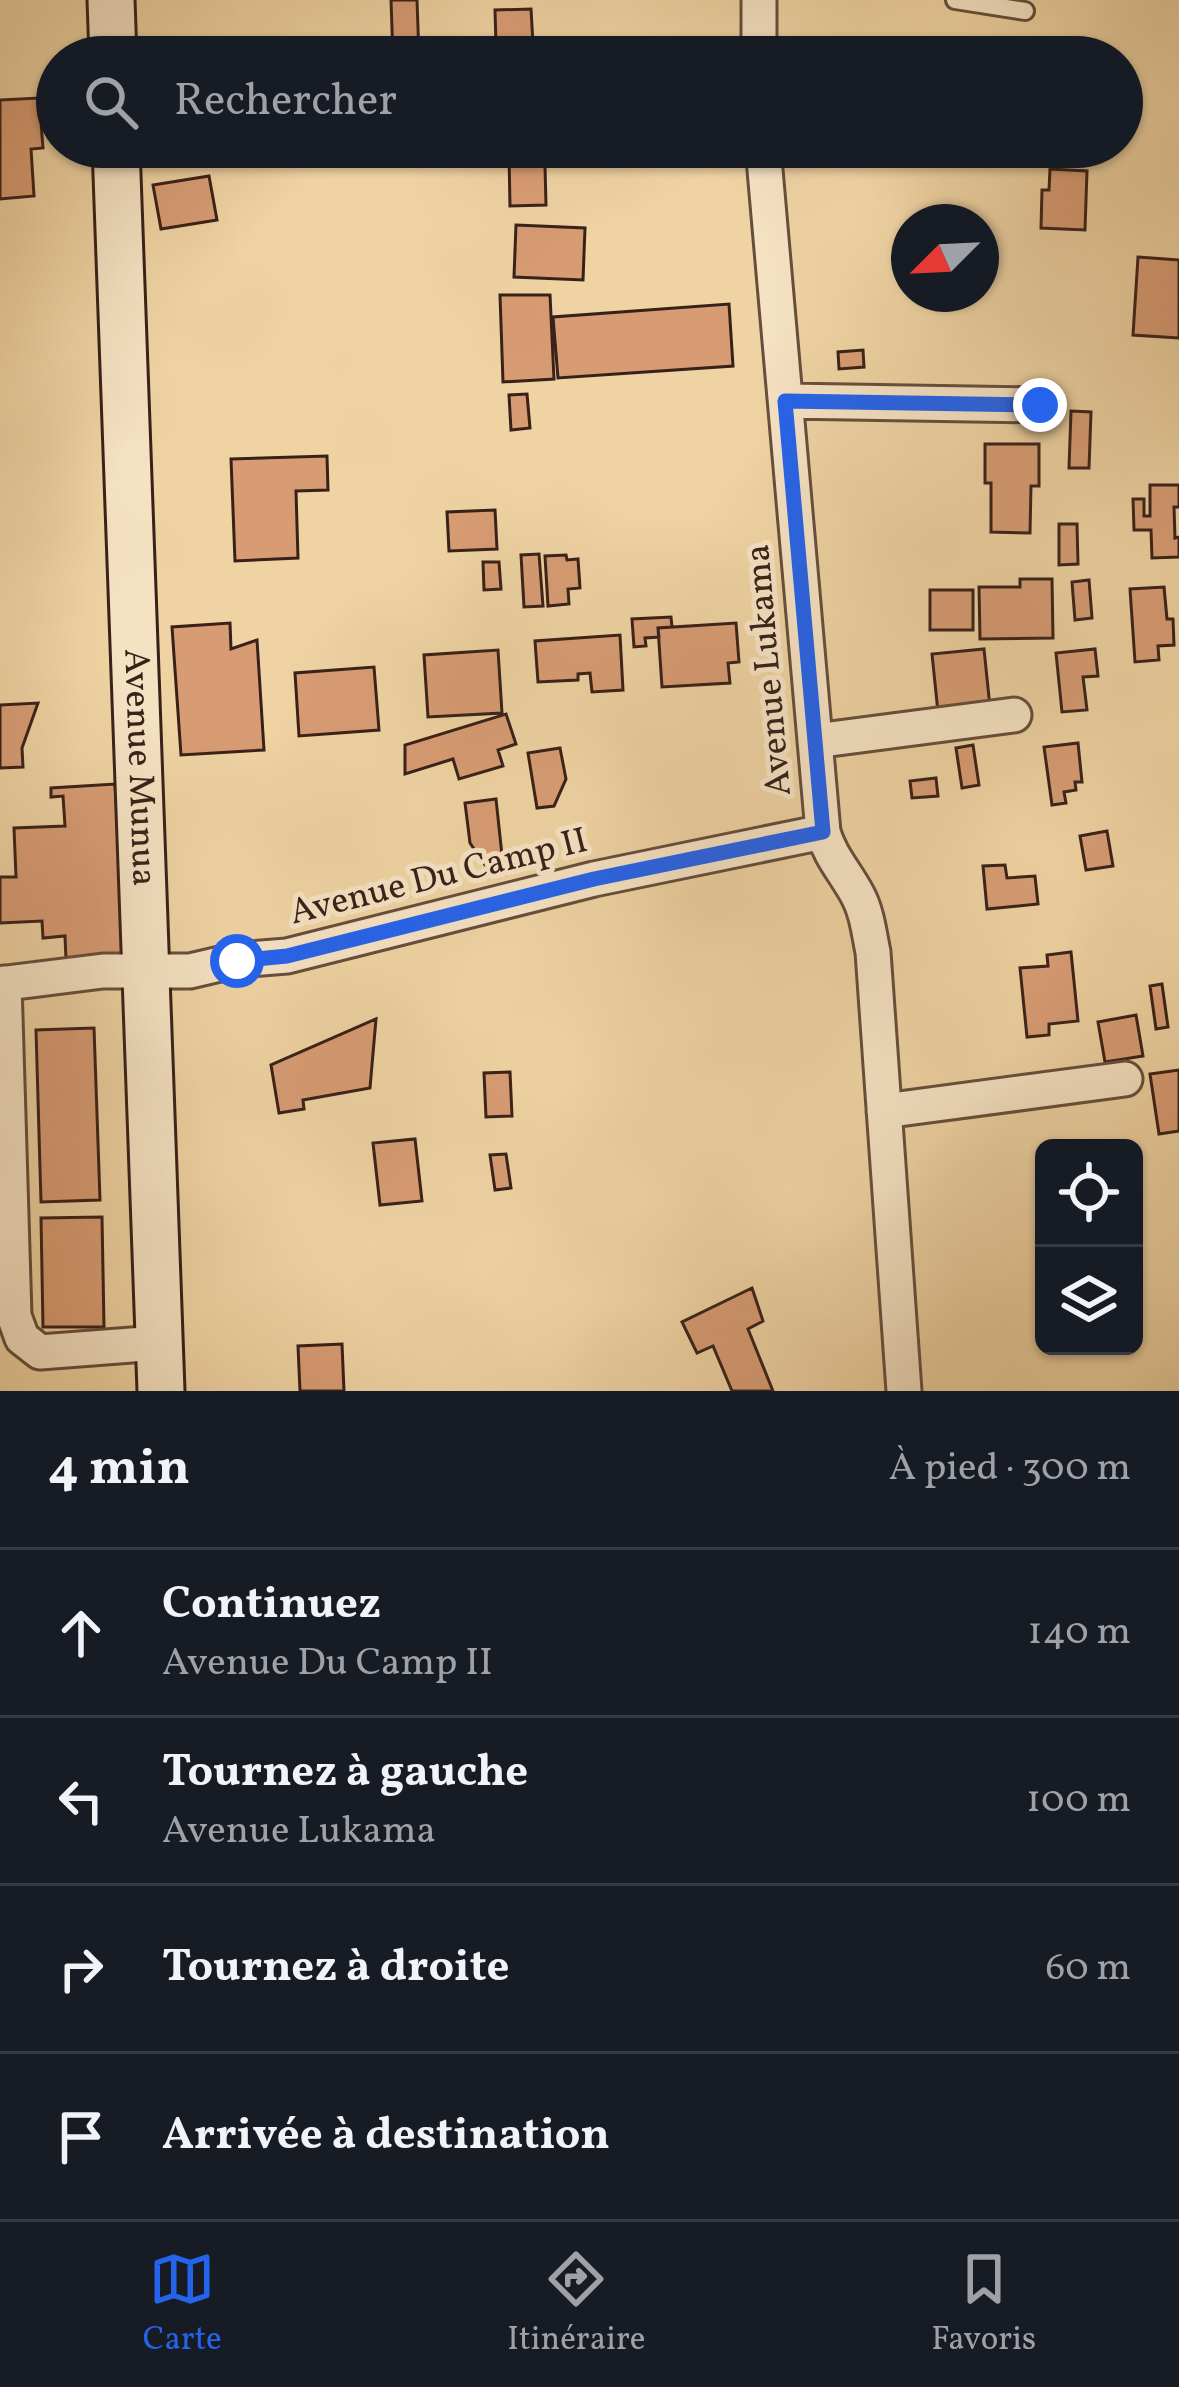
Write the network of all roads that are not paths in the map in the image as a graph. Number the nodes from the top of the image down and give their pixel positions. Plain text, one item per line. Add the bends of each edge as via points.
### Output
1 (111, 0) edge
2 (759, 0) edge
3 (955, 0) edge
4 (1024, 10) dead end
5 (112, 36) edge
6 (759, 36) edge
7 (117, 168) edge
8 (765, 168) edge
9 (785, 401) junction
10 (1040, 405) dead end
11 (1014, 715) dead end
12 (815, 741) junction
13 (823, 832) junction
14 (145, 970) junction
15 (2, 983) edge
16 (1125, 1079) dead end
17 (884, 1111) junction
18 (158, 1343) junction
19 (161, 1391) edge
20 (904, 1391) edge

1 - 5 main road
2 - 6 street
3 - 4 lane
7 - 14 main road, Avenue Munua
8 - 9 street, Avenue Lukama
9 - 10 street
9 - 12 street, Avenue Lukama
11 - 12 street
12 - 13 street, Avenue Lukama
13 - 14 street, Avenue Du Camp II via 287,956
13 - 17 street, Avenue Lukama via 867,918
14 - 15 street, Avenue Du Camp II
14 - 18 main road, Avenue Munua
15 - 18 street via 14,1316 22,1338 40,1352
16 - 17 street
17 - 20 street, Avenue Lukama
18 - 19 main road, Avenue Munua

